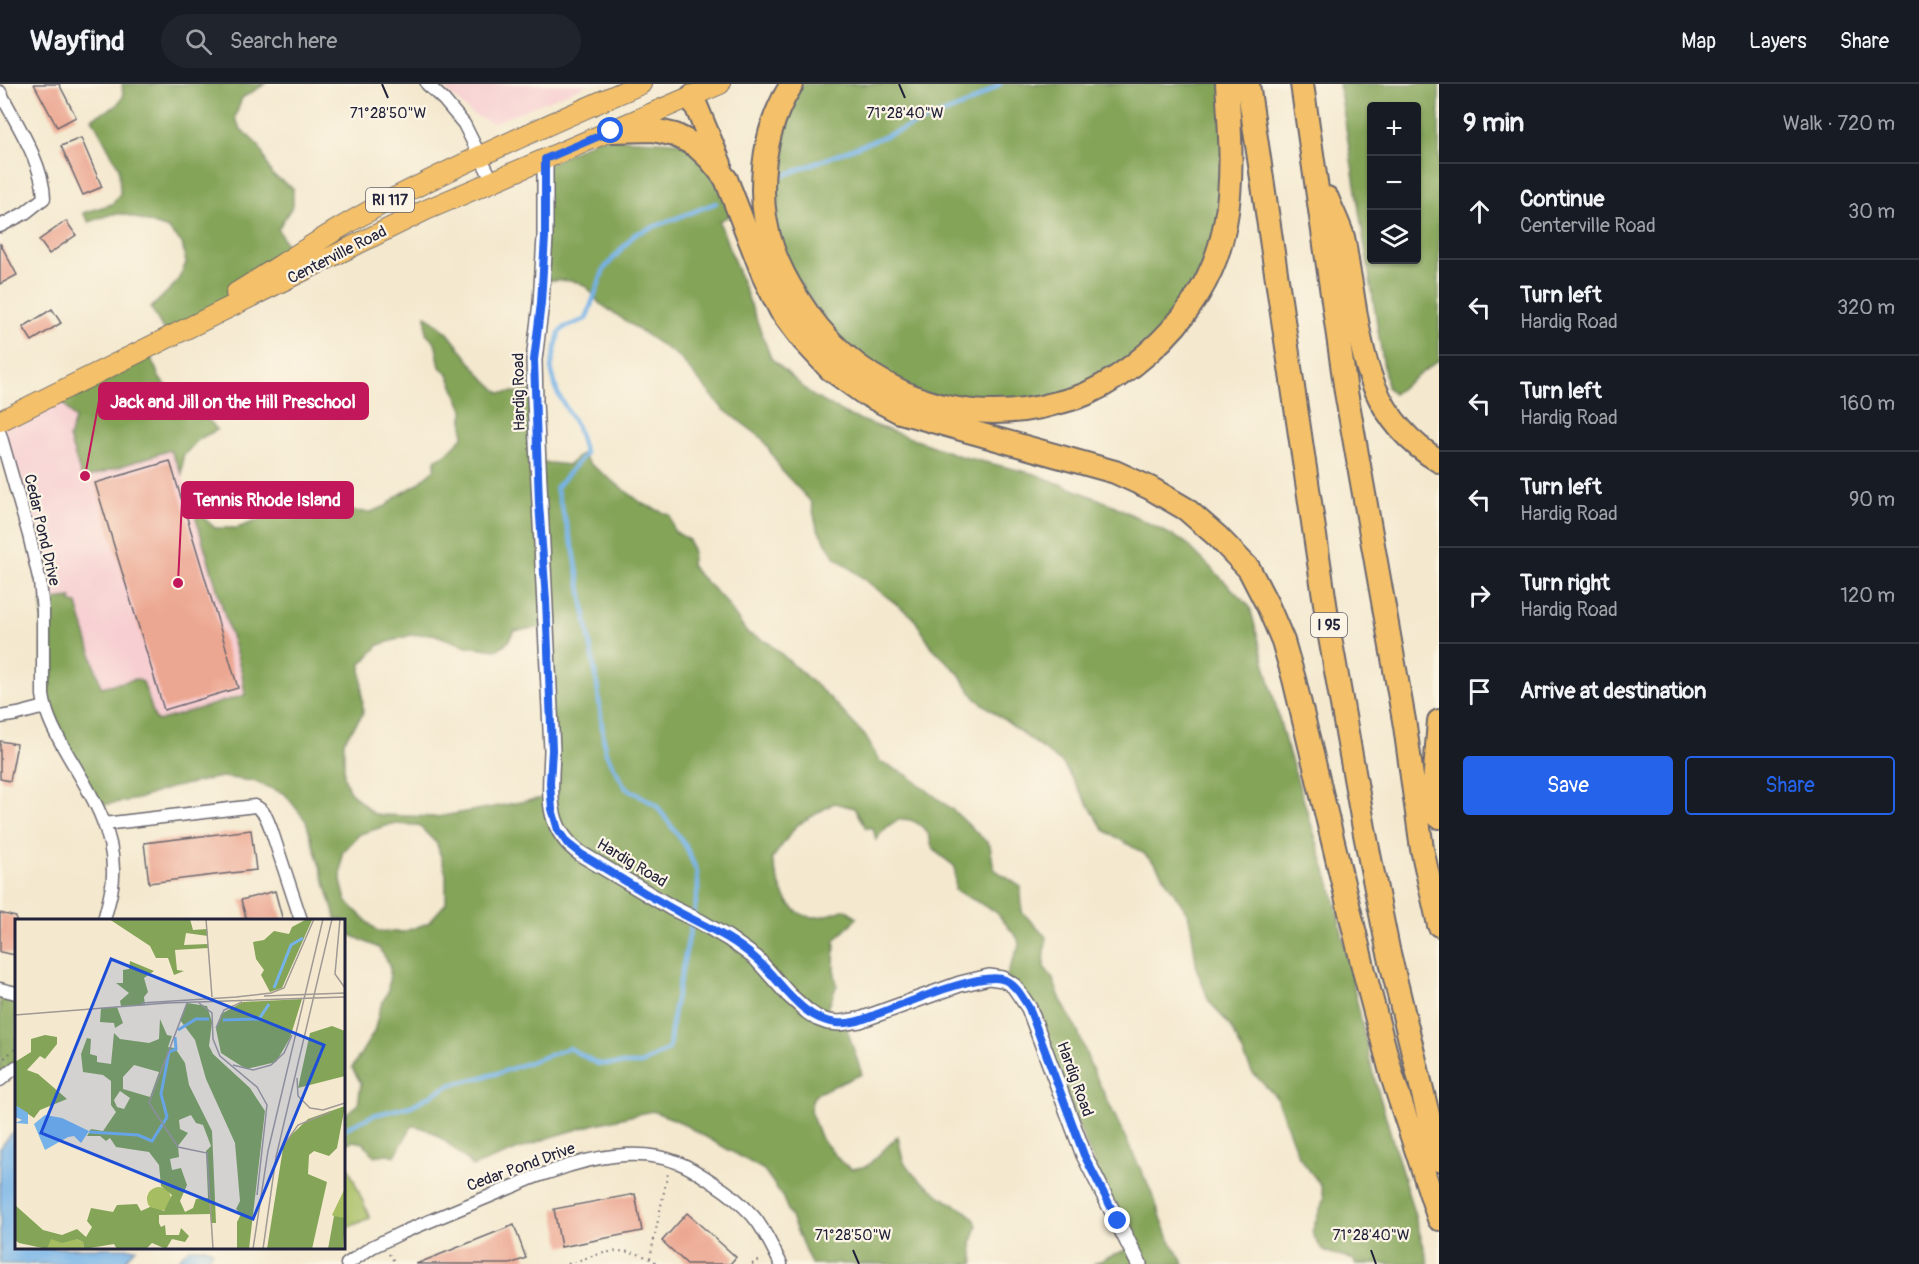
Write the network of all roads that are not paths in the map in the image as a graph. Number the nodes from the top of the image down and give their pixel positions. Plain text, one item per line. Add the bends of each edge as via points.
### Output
1 (427, 84) edge
2 (641, 84) edge
3 (720, 84) edge
4 (792, 84) edge
5 (1227, 84) edge
6 (1248, 84) edge
7 (1302, 84) edge
8 (689, 90) edge
9 (0, 92) edge
10 (611, 131) junction
11 (479, 156) junction
12 (545, 159) junction
13 (1314, 169) junction
14 (726, 178) junction
15 (493, 182) junction
16 (0, 226) edge
17 (154, 345) junction
18 (0, 421) edge
19 (0, 434) edge
20 (1439, 461) edge
21 (45, 707) junction
22 (0, 717) edge
23 (1439, 721) edge
24 (1439, 818) edge
25 (105, 824) junction
26 (1439, 877) edge
27 (1437, 916) edge
28 (104, 919) edge
29 (300, 919) edge
30 (0, 989) edge
31 (15, 993) edge
32 (15, 1068) edge
33 (0, 1080) edge
34 (1439, 1160) edge
35 (1439, 1219) edge
36 (347, 1264) edge
37 (781, 1264) edge
38 (1140, 1264) edge

1 - 11 street via 464,124
2 - 11 main road, Centerville Road / RI 117
3 - 8 main road, Centerville Road / RI 117
4 - 5 highway via 776,112 763,175 769,242 783,276 828,339 860,368 928,402 989,413 1021,411 1085,395 1136,363 1180,321 1206,279 1225,224 1230,168
6 - 34 highway, I 95 via 1330,637 1388,949
7 - 13 highway
8 - 10 main road, Centerville Road / RI 117
8 - 14 highway
9 - 16 street via 36,165 44,198
10 - 12 main road, Centerville Road / RI 117
10 - 14 highway via 654,129 675,135 695,146
11 - 15 street
11 - 17 main road, Centerville Road / RI 117 via 340,228
12 - 15 main road, Centerville Road / RI 117
12 - 38 street, Hardig Road via 545,237 534,360 551,727 550,783 558,830 572,848 627,883 728,938 756,958 798,1003 828,1022 860,1020 989,977 1014,986 1029,1008 1084,1155
13 - 20 highway via 1343,236 1363,353 1378,397 1402,431
13 - 27 highway via 1346,392 1405,726 1422,849
14 - 35 highway via 781,311 830,369 900,412 1115,472 1150,488 1186,509 1249,569 1276,623 1292,670 1392,1076
15 - 17 main road, Centerville Road / RI 117 via 426,210
17 - 18 main road, Centerville Road / RI 117
19 - 21 street, Cedar Pond Drive via 40,582
21 - 22 street
21 - 25 street, Cedar Pond Drive
23 - 24 highway via 1434,784
25 - 28 street, Cedar Pond Drive via 113,871
25 - 29 street via 260,808 266,814
26 - 27 highway
30 - 31 street
32 - 33 street
36 - 37 street, Cedar Pond Drive via 400,1233 532,1178 576,1163 629,1155 672,1161 728,1191 763,1228

